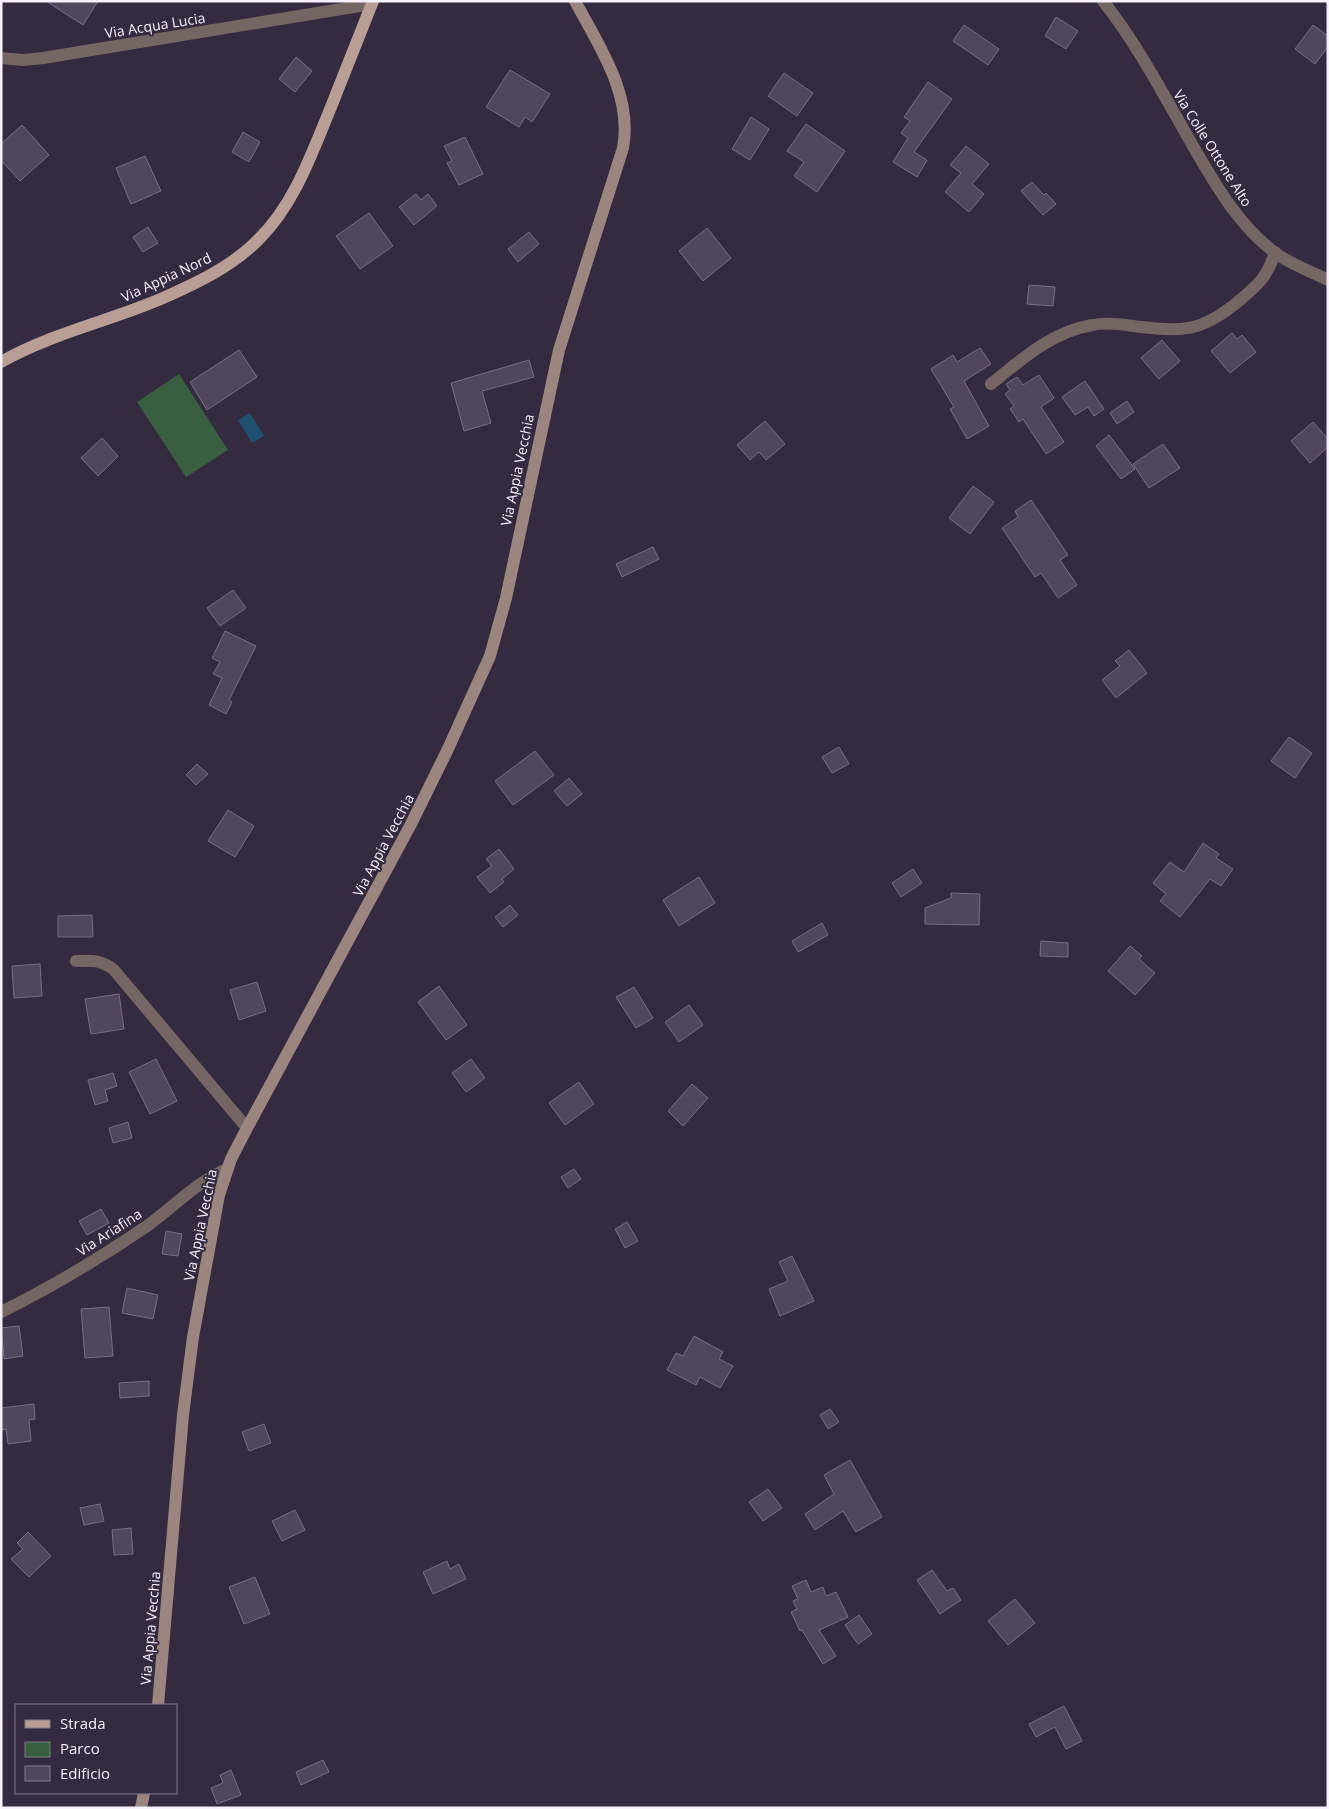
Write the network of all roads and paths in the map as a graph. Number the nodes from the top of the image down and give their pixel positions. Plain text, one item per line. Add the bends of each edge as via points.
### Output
1 (575, 1) edge
2 (1103, 1) edge
3 (373, 2) edge
4 (1, 58) edge
5 (1275, 252) junction
6 (1328, 280) edge
7 (1, 362) edge
8 (991, 384) dead end
9 (76, 961) dead end
10 (246, 1128) junction
11 (227, 1169) junction
12 (1, 1312) edge
13 (158, 1704) edge
14 (144, 1794) edge
15 (141, 1808) edge

1 - 10 main road, Via Appia Vecchia via 616,81 624,114 625,139 559,350 495,640 480,680 420,806
2 - 5 street, Via Colle Ottone Alto via 1124,30 1225,199 1246,226
3 - 4 street, Via Acqua Lucia via 51,57
3 - 7 main road, Via Appia Nord via 302,175 281,211 255,243 231,262 190,285 43,342
5 - 6 street, Via Colle Ottone Alto
5 - 8 street via 1262,281 1211,321 1178,330 1112,324 1088,326 1043,344
9 - 10 street via 103,962 114,970
10 - 11 main road, Via Appia Vecchia
11 - 12 street, Via Ariafina via 202,1182 156,1220 92,1262
11 - 13 main road, Via Appia Vecchia via 215,1214 187,1384
14 - 15 main road

